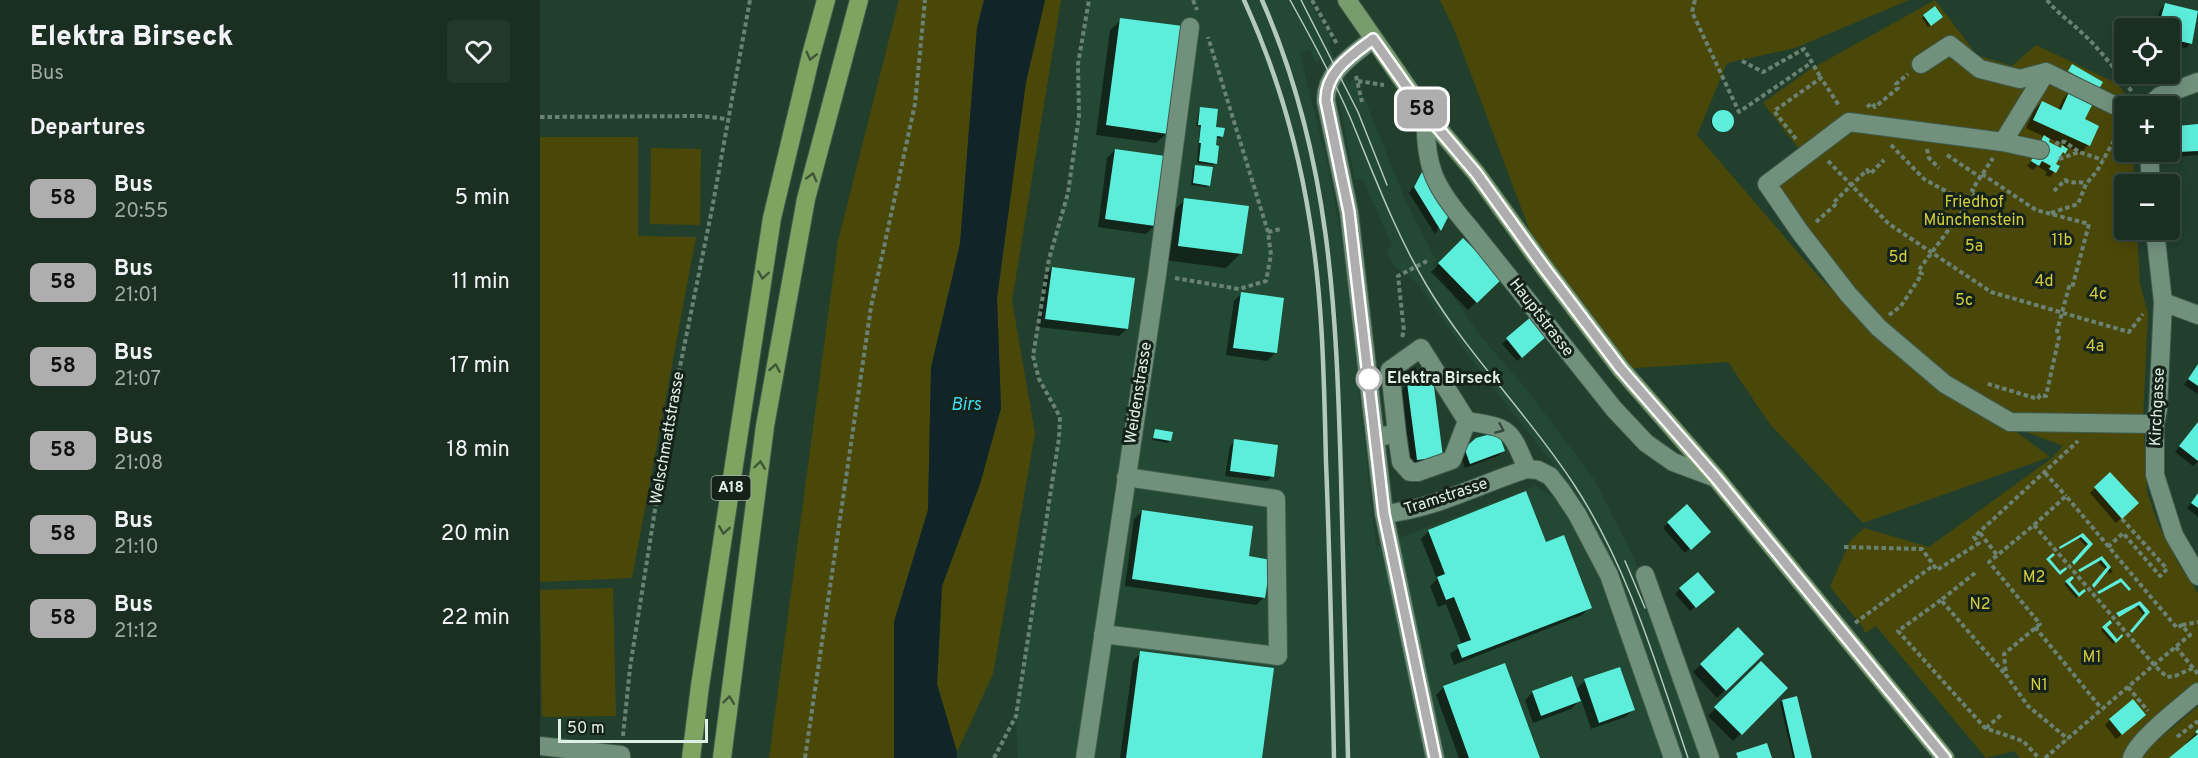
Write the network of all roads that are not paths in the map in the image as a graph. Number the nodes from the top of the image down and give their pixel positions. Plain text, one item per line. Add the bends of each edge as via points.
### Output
1 (826, 0) edge
2 (859, 0) edge
3 (1347, 0) edge
4 (1195, 22) road end
5 (1373, 39) junction
6 (1914, 69) road end
7 (2046, 72) junction
8 (2198, 82) edge
9 (2114, 96) edge
10 (2160, 96) edge
11 (1426, 114) junction
12 (2003, 142) junction
13 (2047, 148) road end
14 (2156, 240) edge
15 (2163, 302) junction
16 (2198, 315) edge
17 (1467, 421) junction
18 (2155, 424) junction
19 (1397, 434) junction
20 (1374, 437) junction
21 (1527, 469) junction
22 (1126, 477) junction
23 (1716, 478) junction
24 (1384, 514) junction
25 (1645, 575) dead end
26 (2198, 576) edge
27 (1103, 634) junction
28 (2198, 692) edge
29 (540, 746) edge
30 (621, 757) edge
31 (692, 758) edge
32 (722, 758) edge
33 (1084, 758) edge
34 (1435, 758) edge
35 (1672, 758) edge
36 (1710, 758) edge
37 (1945, 758) edge
38 (2132, 758) edge

1 -> 31 highway, A18 via 772,218
32 -> 2 highway, A18 via 767,414 806,199
3 - 5 main road, Hauptstrasse
4 - 22 street, Weidenstrasse
5 - 11 main road, Hauptstrasse
5 - 20 street, Tramstrasse via 1338,69 1326,93 1349,212
6 - 7 street via 1950,45 1980,69 2020,79
7 - 9 street
7 - 12 street
8 - 10 street
11 - 23 main road, Hauptstrasse via 1476,173 1621,369
11 - 23 street, Hauptstrasse via 1425,144 1446,200 1614,409 1646,443 1673,462
12 - 13 street
12 - 18 street via 1867,117 1807,146 1767,184 1848,294 1880,328 1945,384 2010,422
14 - 15 street, Kirchgasse
15 - 16 street
15 - 18 street, Kirchgasse
17 - 19 street via 1452,460 1418,472 1410,472 1401,462
17 - 19 street via 1421,348 1390,369
17 -> 21 street via 1497,426 1511,434
18 - 26 street, Kirchgasse via 2155,475 2174,536
19 - 20 street
20 - 24 street, Tramstrasse
21 - 24 street, Tramstrasse via 1433,505
21 - 35 street via 1550,476 1561,490 1609,575
22 - 27 street, Weidenstrasse
22 - 27 street via 1276,499 1278,656
23 - 37 main road, Hauptstrasse
24 - 34 street
25 - 36 street
27 - 33 street, Weidenstrasse
28 - 38 street via 2159,725 2133,751
29 - 30 street

